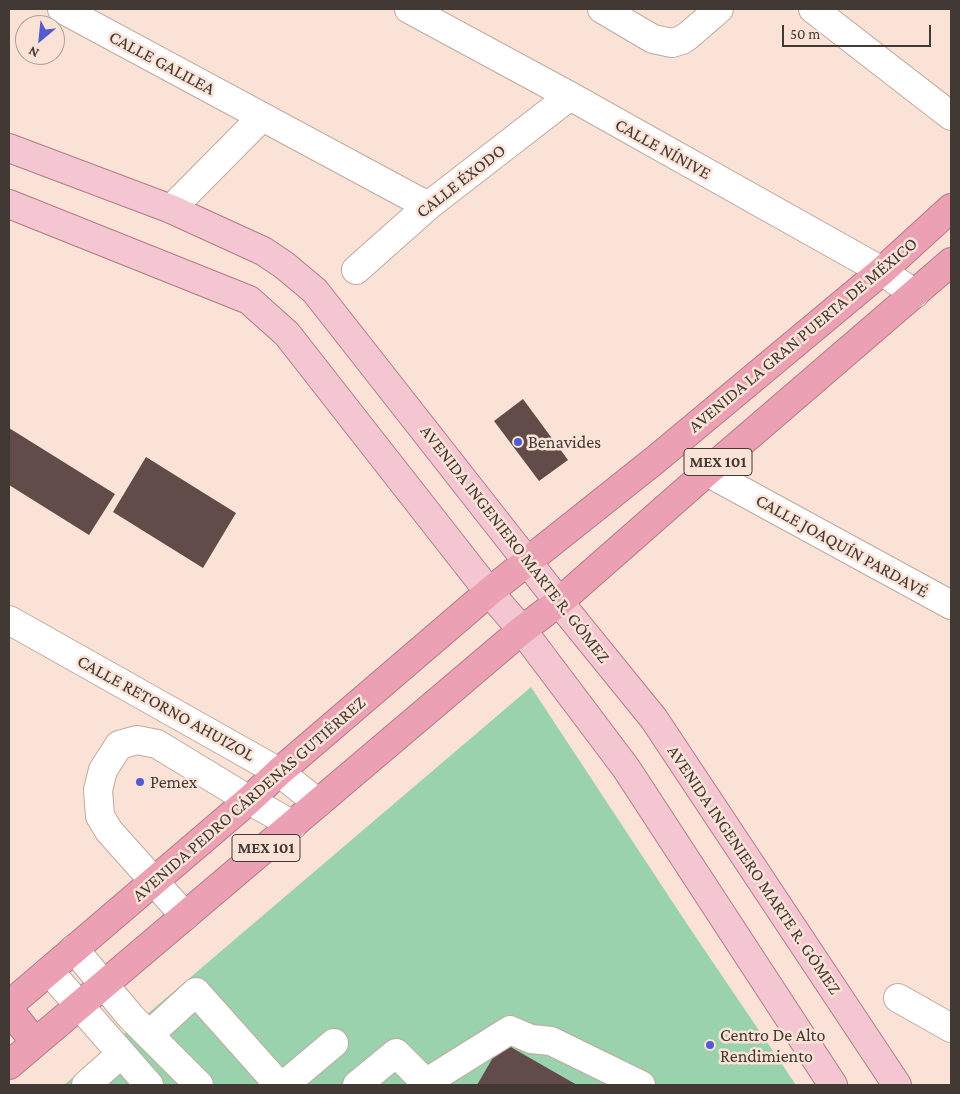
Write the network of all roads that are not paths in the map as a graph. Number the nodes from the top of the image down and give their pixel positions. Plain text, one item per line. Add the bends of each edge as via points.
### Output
1 (62, 9) edge
2 (409, 9) edge
3 (602, 9) edge
4 (719, 9) edge
5 (814, 9) edge
6 (570, 96) junction
7 (951, 116) edge
8 (262, 117) junction
9 (9, 148) edge
10 (9, 204) edge
11 (428, 206) junction
12 (951, 208) edge
13 (171, 209) junction
14 (951, 262) edge
15 (356, 270) dead end
16 (882, 271) junction
17 (915, 294) junction
18 (707, 472) junction
19 (528, 561) junction
20 (489, 592) junction
21 (559, 602) junction
22 (951, 605) edge
23 (9, 620) edge
24 (522, 630) junction
25 (279, 772) junction
26 (249, 800) junction
27 (318, 803) junction
28 (293, 825) junction
29 (154, 881) junction
30 (185, 916) junction
31 (74, 949) junction
32 (49, 971) junction
33 (104, 985) junction
34 (898, 998) dead end
35 (9, 1005) edge
36 (78, 1006) junction
37 (9, 1010) edge
38 (951, 1028) edge
39 (149, 1035) junction
40 (35, 1042) junction
41 (334, 1043) dead end
42 (121, 1054) junction
43 (174, 1060) junction
44 (9, 1065) edge
45 (424, 1084) edge
46 (86, 1085) edge
47 (149, 1085) edge
48 (199, 1085) edge
49 (279, 1085) edge
50 (284, 1085) edge
51 (357, 1085) edge
52 (641, 1085) edge
53 (833, 1085) edge
54 (897, 1085) edge

1 - 8 street, CALLE GALILEA
2 - 6 street, CALLE NÍNIVE
3 - 4 street via 652,38 672,42 682,40
5 - 7 street
6 - 11 street, CALLE ÉXODO
6 - 16 street, CALLE NÍNIVE
8 - 11 street, CALLE GALILEA
8 - 13 street
9 - 13 main road, AVENIDA INGENIERO MARTE R. GÓMEZ
10 - 20 main road via 249,300 287,334
11 - 15 street, CALLE ÉXODO
12 - 16 highway, AVENIDA LA GRAN PUERTA DE MÉXICO / MEX 101
13 - 19 main road, AVENIDA INGENIERO MARTE R. GÓMEZ via 263,252 284,264 315,291
14 - 17 highway, MEX 101
16 - 17 street, CALLE NÍNIVE
16 - 19 highway, AVENIDA LA GRAN PUERTA DE MÉXICO / MEX 101
17 - 18 highway, MEX 101
18 - 21 highway, MEX 101
18 - 22 street, CALLE JOAQUÍN PARDAVÉ
19 - 20 highway, AVENIDA LA GRAN PUERTA DE MÉXICO / MEX 101
19 - 21 main road, AVENIDA INGENIERO MARTE R. GÓMEZ
20 - 24 main road
20 - 25 highway, AVENIDA PEDRO CÁRDENAS GUTIÉRREZ / MEX 101
21 - 24 highway, MEX 101
21 - 54 main road, AVENIDA INGENIERO MARTE R. GÓMEZ via 654,718
23 - 25 street, CALLE RETORNO AHUIZOL
24 - 27 highway, MEX 101
24 - 53 main road via 626,768
25 - 26 highway, AVENIDA PEDRO CÁRDENAS GUTIÉRREZ / MEX 101
25 - 27 street, CALLE RETORNO AHUIZOL
26 - 28 street
26 - 29 highway, AVENIDA PEDRO CÁRDENAS GUTIÉRREZ / MEX 101
26 - 29 street via 157,744 137,740 119,745 103,770 98,790 100,816 109,831
27 - 28 highway, MEX 101
28 - 30 highway, MEX 101
29 - 30 street
29 - 31 highway, AVENIDA PEDRO CÁRDENAS GUTIÉRREZ / MEX 101
30 - 33 highway, MEX 101
31 - 32 highway, AVENIDA PEDRO CÁRDENAS GUTIÉRREZ / MEX 101
31 - 33 street
32 - 35 highway, AVENIDA PEDRO CÁRDENAS GUTIÉRREZ / MEX 101
32 - 36 street
33 - 36 highway, MEX 101
33 - 39 street
34 - 38 street
36 - 40 highway, MEX 101
36 - 42 street
37 - 40 highway
39 - 43 street
39 - 49 street via 196,992
40 - 44 highway, MEX 101
41 - 50 street
42 - 46 street
42 - 47 street
43 - 47 street
43 - 48 street
45 - 51 street via 396,1053
45 - 52 street via 510,1030 530,1039 551,1041

